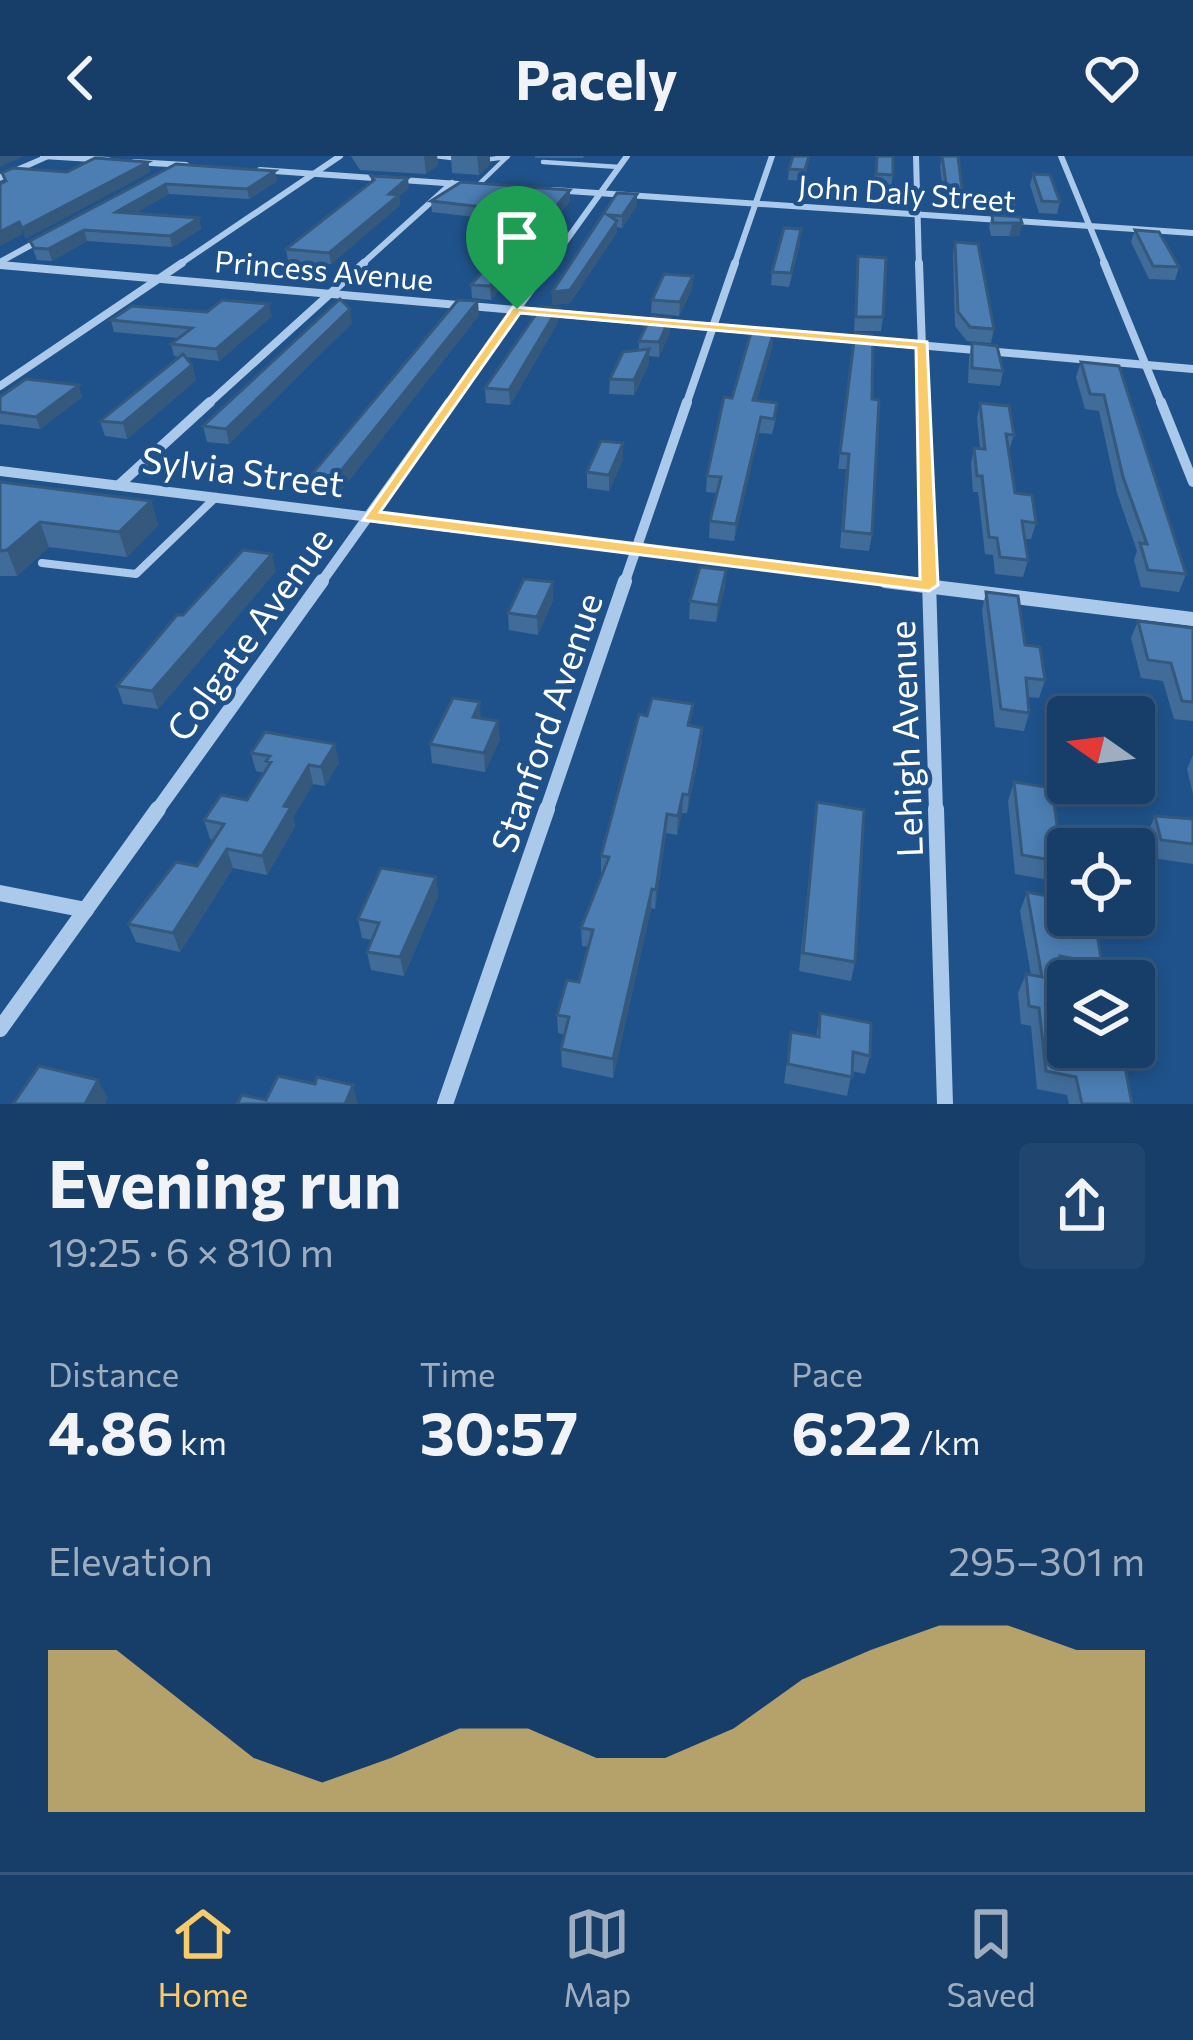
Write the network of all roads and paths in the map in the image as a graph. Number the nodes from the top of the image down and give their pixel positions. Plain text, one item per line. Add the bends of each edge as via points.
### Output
1 (47, 156) edge
2 (196, 156) edge
3 (340, 156) edge
4 (434, 156) edge
5 (772, 156) edge
6 (916, 156) edge
7 (1061, 156) edge
8 (495, 157) edge
9 (507, 157) edge
10 (543, 162) dead end
11 (623, 162) edge
12 (180, 165) junction
13 (202, 166) edge
14 (246, 170) edge
15 (313, 174) junction
16 (0, 178) edge
17 (151, 181) edge
18 (452, 183) junction
19 (478, 185) junction
20 (500, 187) edge
21 (544, 189) edge
22 (601, 193) junction
23 (756, 203) junction
24 (918, 214) junction
25 (1090, 226) junction
26 (1193, 232) edge
27 (46, 237) edge
28 (0, 264) edge
29 (158, 279) junction
30 (330, 294) junction
31 (517, 309) junction
32 (713, 327) junction
33 (922, 345) junction
34 (1146, 365) junction
35 (1193, 369) edge
36 (0, 386) edge
37 (0, 471) edge
38 (1193, 482) edge
39 (119, 485) junction
40 (216, 497) junction
41 (369, 516) junction
42 (637, 548) junction
43 (42, 563) dead end
44 (929, 585) junction
45 (1193, 619) edge
46 (0, 893) edge
47 (86, 910) junction
48 (0, 1029) edge
49 (446, 1104) edge
50 (945, 1104) edge

1 - 12 street
1 - 16 street
2 - 12 street
3 - 15 street
4 - 8 lane
5 - 23 street, Stanford Avenue
6 - 24 street, Lehigh Avenue
7 - 25 street
8 - 9 lane
9 - 19 lane
10 - 11 lane
11 - 22 street, Colgate Avenue
12 - 13 street
12 - 17 street
14 - 15 street
15 - 18 street
15 - 29 street
18 - 19 street
18 - 30 street
19 - 20 street
21 - 22 street, John Daly Street
22 - 23 street, John Daly Street
22 - 31 street, Colgate Avenue
23 - 24 street, John Daly Street
23 - 32 street, Stanford Avenue
24 - 25 street, John Daly Street
24 - 33 street, Lehigh Avenue
25 - 26 street, John Daly Street
25 - 34 street
27 - 28 street
28 - 29 street, Princess Avenue
29 - 30 street, Princess Avenue
29 - 36 street
30 - 31 street, Princess Avenue
30 - 39 street
31 - 32 street, Princess Avenue
31 - 41 street, Colgate Avenue
32 - 33 street, Princess Avenue
32 - 42 street, Stanford Avenue
33 - 34 street, Princess Avenue
33 - 44 street, Lehigh Avenue
34 - 35 street, Princess Avenue
34 - 38 street
37 - 39 street, Sylvia Street
39 - 40 street, Sylvia Street
40 - 41 street, Sylvia Street
40 - 43 lane via 136,574
41 - 42 street, Sylvia Street
41 - 47 street, Colgate Avenue
42 - 44 street, Sylvia Street
42 - 49 street, Stanford Avenue
44 - 45 street, Sylvia Street
44 - 50 street, Lehigh Avenue
46 - 47 street
47 - 48 street, Colgate Avenue

